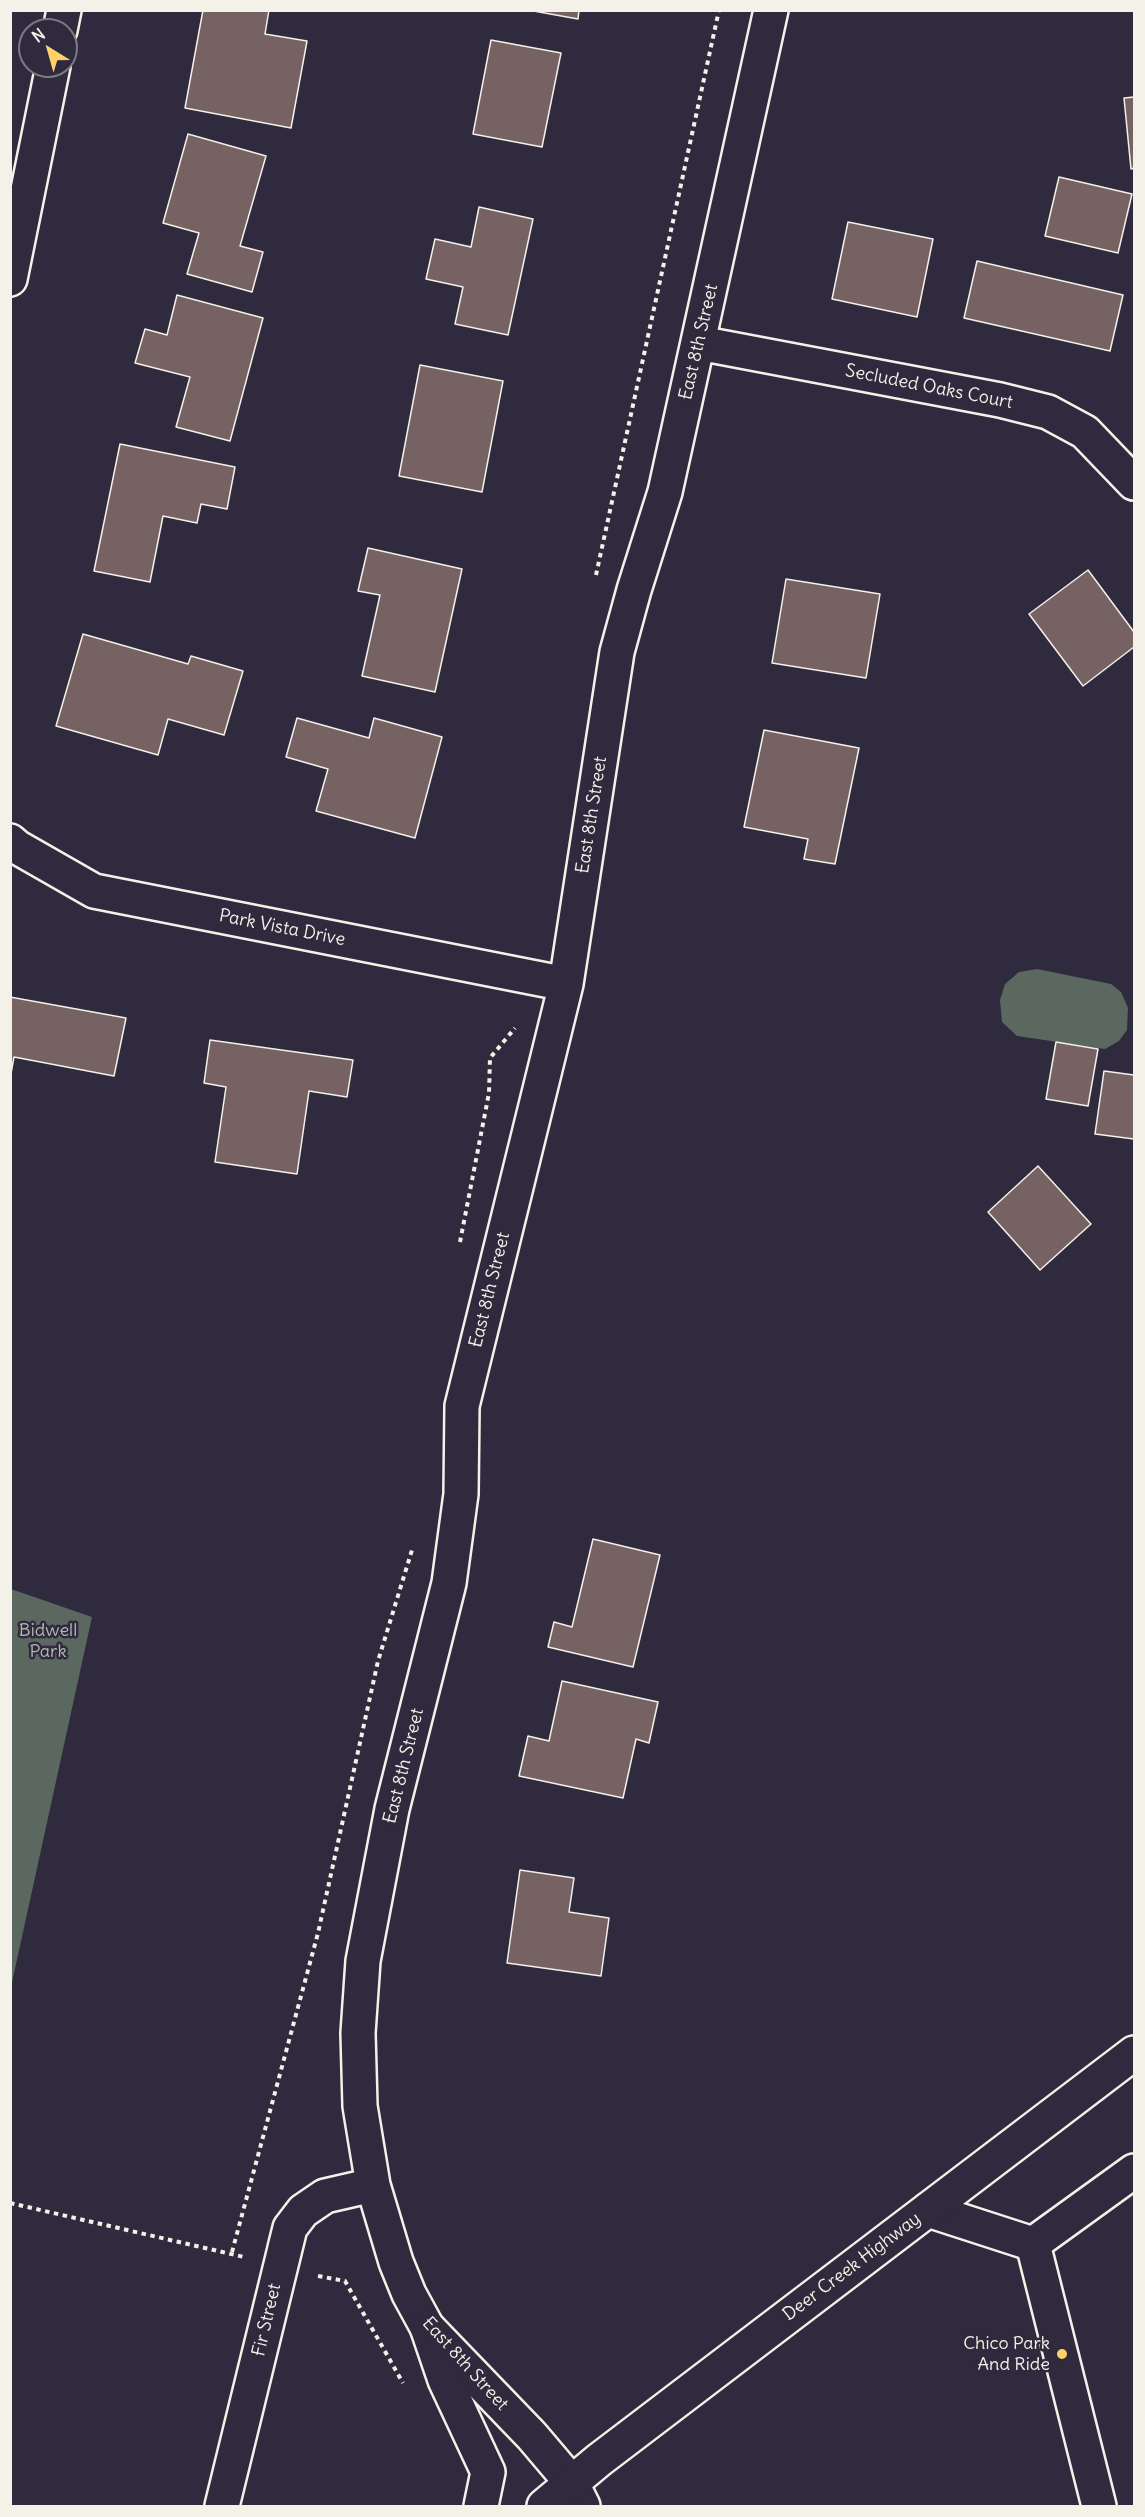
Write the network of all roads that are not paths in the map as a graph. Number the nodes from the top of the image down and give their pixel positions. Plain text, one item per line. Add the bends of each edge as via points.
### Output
1 (771, 10) edge
2 (51, 78) edge
3 (10, 279) edge
4 (699, 343) junction
5 (1134, 483) edge
6 (10, 840) edge
7 (566, 984) junction
8 (1134, 2053) edge
9 (1134, 2170) edge
10 (373, 2185) junction
11 (928, 2210) junction
12 (1033, 2244) junction
13 (427, 2327) junction
14 (577, 2494) edge
15 (222, 2506) edge
16 (481, 2506) edge
17 (544, 2506) edge
18 (1099, 2506) edge

1 - 4 street, East 8th Street
2 - 3 street
4 - 5 street, Secluded Oaks Court via 1048,412 1085,432
4 - 7 street, East 8th Street via 665,492 617,652
6 - 7 street, Park Vista Drive via 94,891
7 - 10 street, East 8th Street via 462,1406 462,1494 449,1583 392,1809 363,1960 358,2033 360,2106
8 - 11 street, Deer Creek Highway
9 - 12 street
10 - 13 street, East 8th Street via 396,2262
10 - 15 street, Fir Street via 324,2196 303,2211 290,2228
11 - 12 street
11 - 14 street, Deer Creek Highway
12 - 18 street
13 - 14 street, East 8th Street via 532,2436
13 - 16 street via 445,2380 488,2472
14 - 17 street

